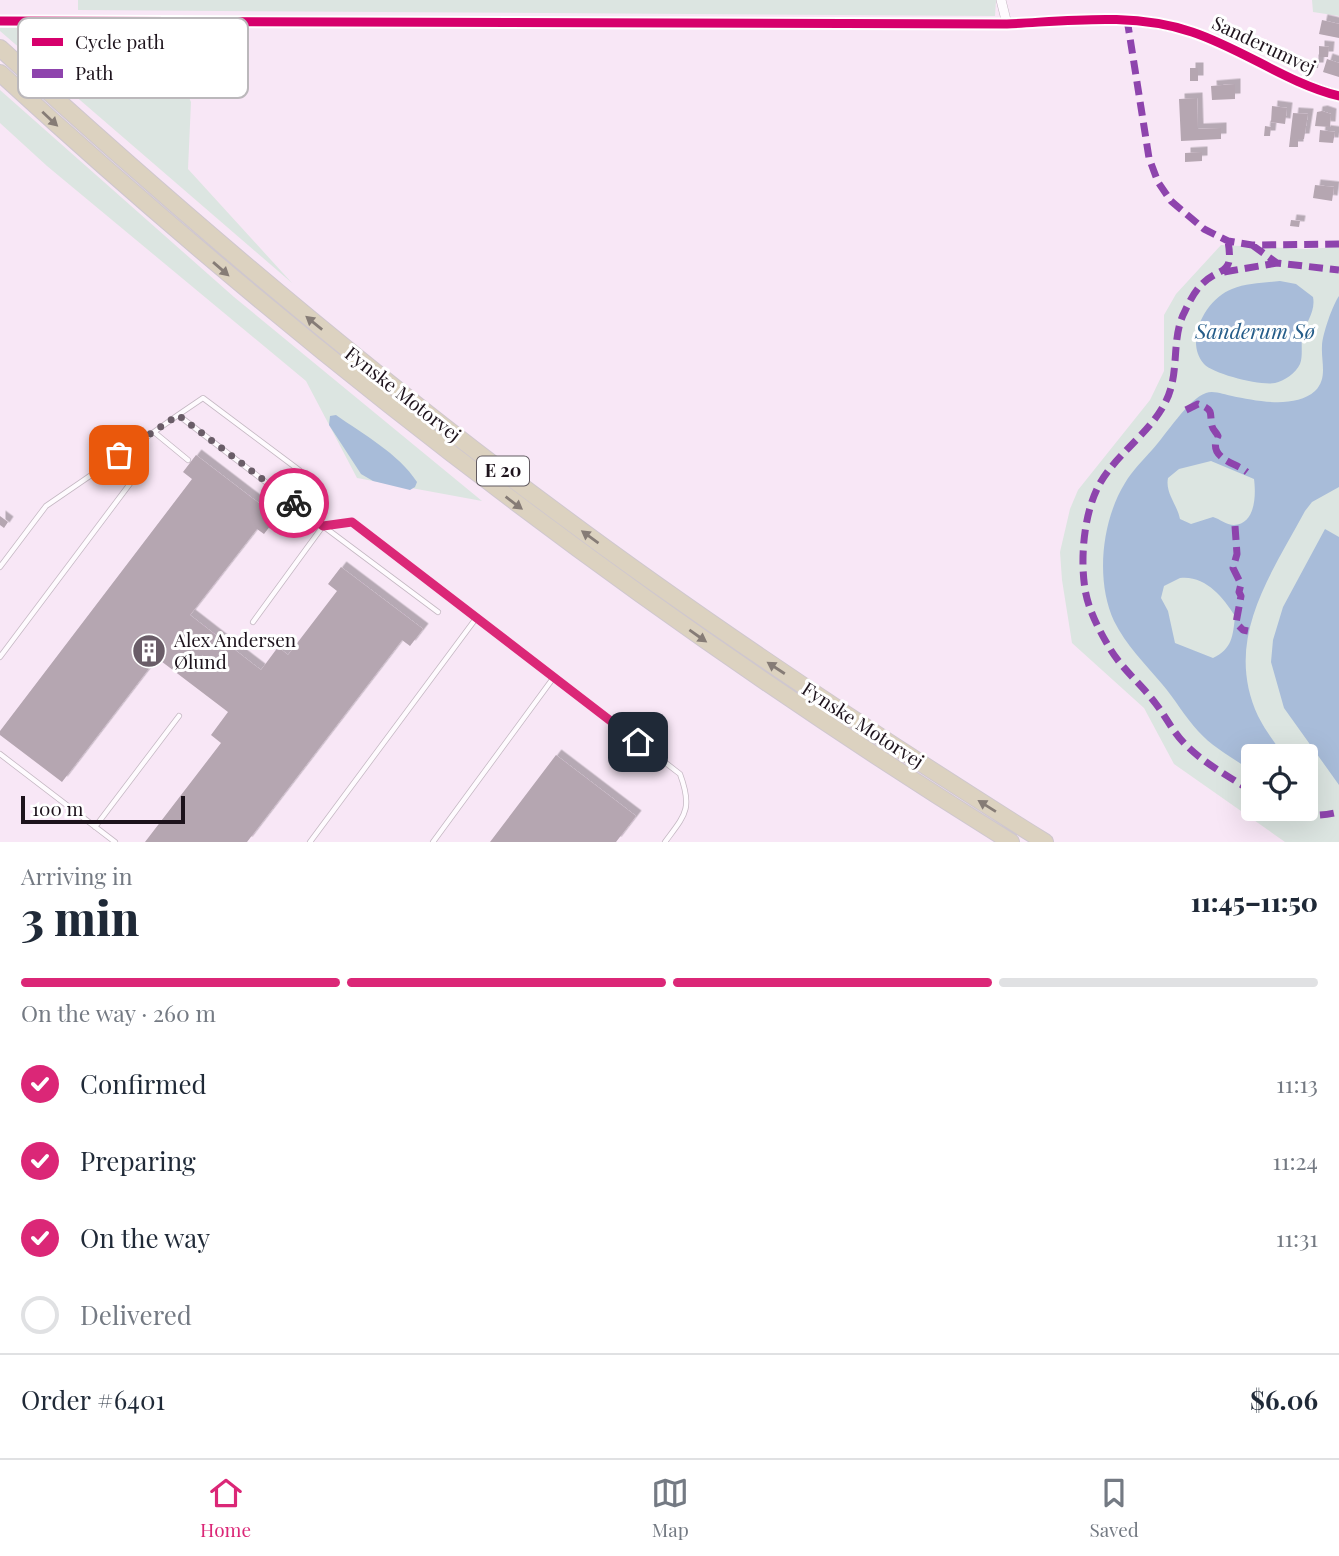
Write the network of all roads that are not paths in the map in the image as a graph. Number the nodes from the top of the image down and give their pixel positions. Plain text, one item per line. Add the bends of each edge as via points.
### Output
1 (1001, 0) edge
2 (0, 21) edge
3 (18, 21) edge
4 (248, 22) edge
5 (1007, 24) junction
6 (0, 48) edge
7 (18, 64) edge
8 (0, 73) edge
9 (18, 89) edge
10 (1339, 96) edge
11 (27, 98) edge
12 (55, 98) edge
13 (178, 415) junction
14 (154, 432) junction
15 (119, 455) junction
16 (188, 460) dead end
17 (293, 503) junction
18 (323, 526) junction
19 (0, 567) edge
20 (438, 612) dead end
21 (477, 618) junction
22 (253, 622) dead end
23 (0, 657) edge
24 (554, 677) junction
25 (180, 716) dead end
26 (0, 754) edge
27 (95, 827) junction
28 (115, 842) edge
29 (310, 842) edge
30 (433, 842) edge
31 (665, 842) edge
32 (1011, 842) edge
33 (1045, 842) edge

1 - 5 street
2 - 3 street, Sanderumvej
4 - 5 street, Sanderumvej
5 - 10 street, Sanderumvej via 1127,19 1163,24 1194,32
7 -> 6 highway, Fynske Motorvej / E 20
8 -> 9 highway, Fynske Motorvej / E 20
11 -> 32 highway, Fynske Motorvej / E 20 via 225,273 451,455 748,671
33 -> 12 highway, Fynske Motorvej / E 20 via 758,656 579,529 247,268
13 - 14 lane
13 - 17 lane
13 - 17 lane via 203,398 311,479
14 - 15 lane
14 - 16 lane
15 - 19 lane via 46,506
15 - 23 lane via 134,468 135,477
17 - 18 lane
18 - 20 lane
18 - 21 lane via 352,522
18 - 22 lane
21 - 24 lane
21 - 29 lane
24 - 30 lane
24 - 31 lane via 680,774 687,792 685,815
25 - 27 lane
26 - 27 lane
27 - 28 lane

